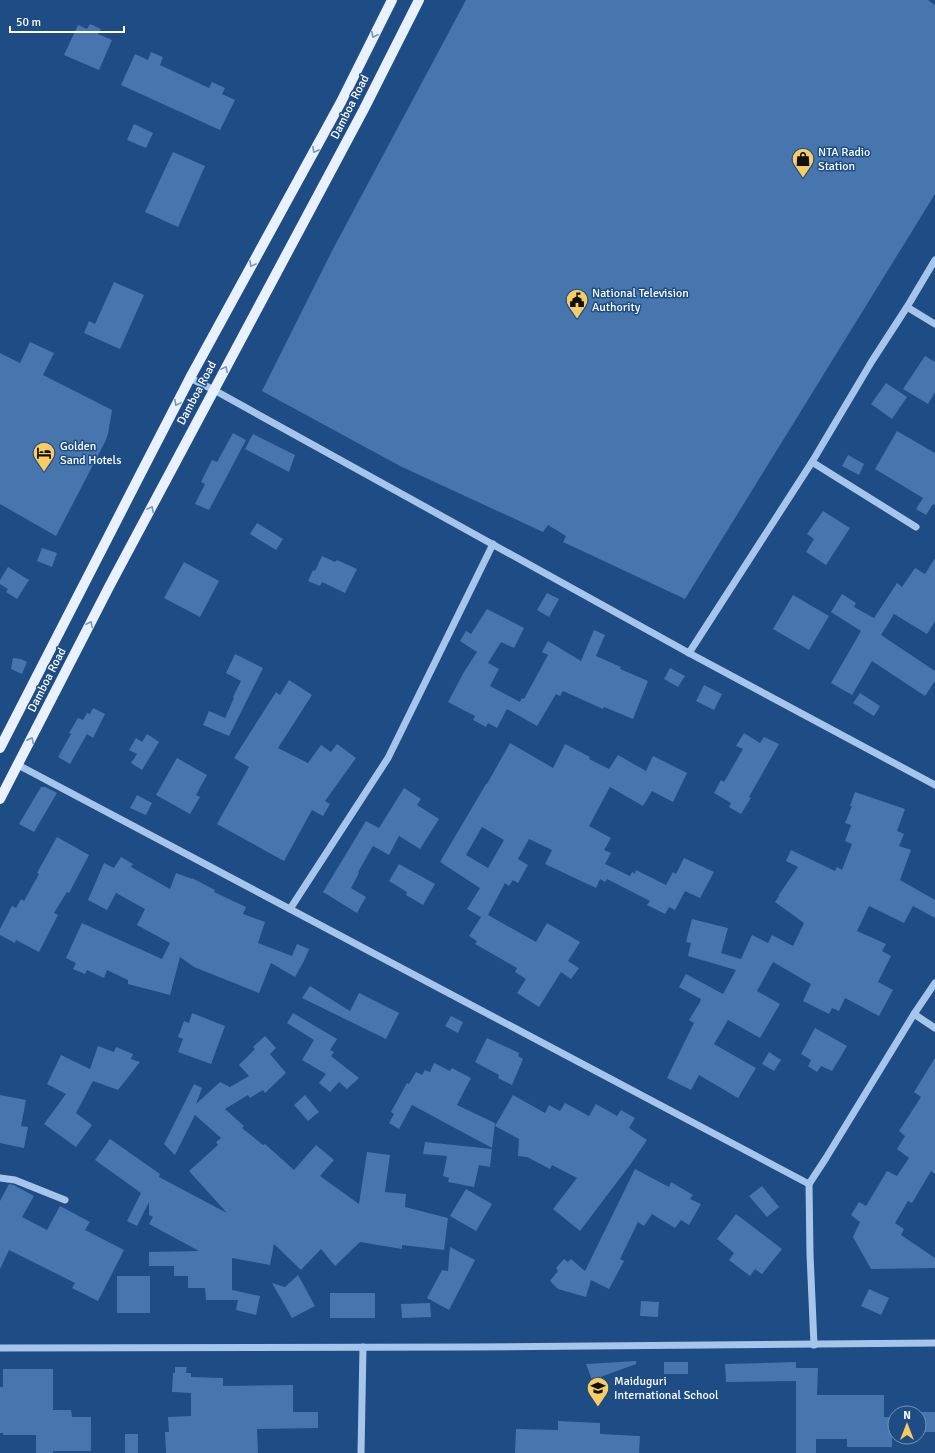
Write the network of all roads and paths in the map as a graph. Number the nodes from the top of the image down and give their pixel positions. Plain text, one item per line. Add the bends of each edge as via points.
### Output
1 (392, 0) edge
2 (419, 0) edge
3 (935, 260) edge
4 (907, 307) junction
5 (935, 324) edge
6 (190, 378) junction
7 (214, 390) junction
8 (812, 462) junction
9 (916, 527) dead end
10 (493, 544) junction
11 (689, 653) junction
12 (0, 748) edge
13 (18, 765) junction
14 (935, 785) edge
15 (0, 799) edge
16 (290, 909) junction
17 (935, 983) edge
18 (914, 1014) junction
19 (935, 1028) edge
20 (0, 1178) edge
21 (809, 1184) junction
22 (65, 1200) dead end
23 (935, 1343) edge
24 (814, 1345) junction
25 (363, 1347) junction
26 (0, 1348) edge
27 (361, 1453) edge

1 -> 6 main road, Damboa Road via 341,102
7 -> 2 main road, Damboa Road via 364,109
3 - 4 street
4 - 5 street
4 - 8 street
6 - 7 street
6 -> 12 main road, Damboa Road
7 - 10 street
13 -> 7 main road, Damboa Road
8 - 9 street
8 - 11 street
10 - 11 street
10 - 16 street via 388,758
11 - 14 street
13 - 15 main road, Damboa Road
13 - 16 street
16 - 21 street
17 - 18 street
18 - 19 street
18 - 21 street
20 - 22 street via 15,1180
21 - 24 street
23 - 24 street
24 - 25 street
25 - 26 street
25 - 27 street

